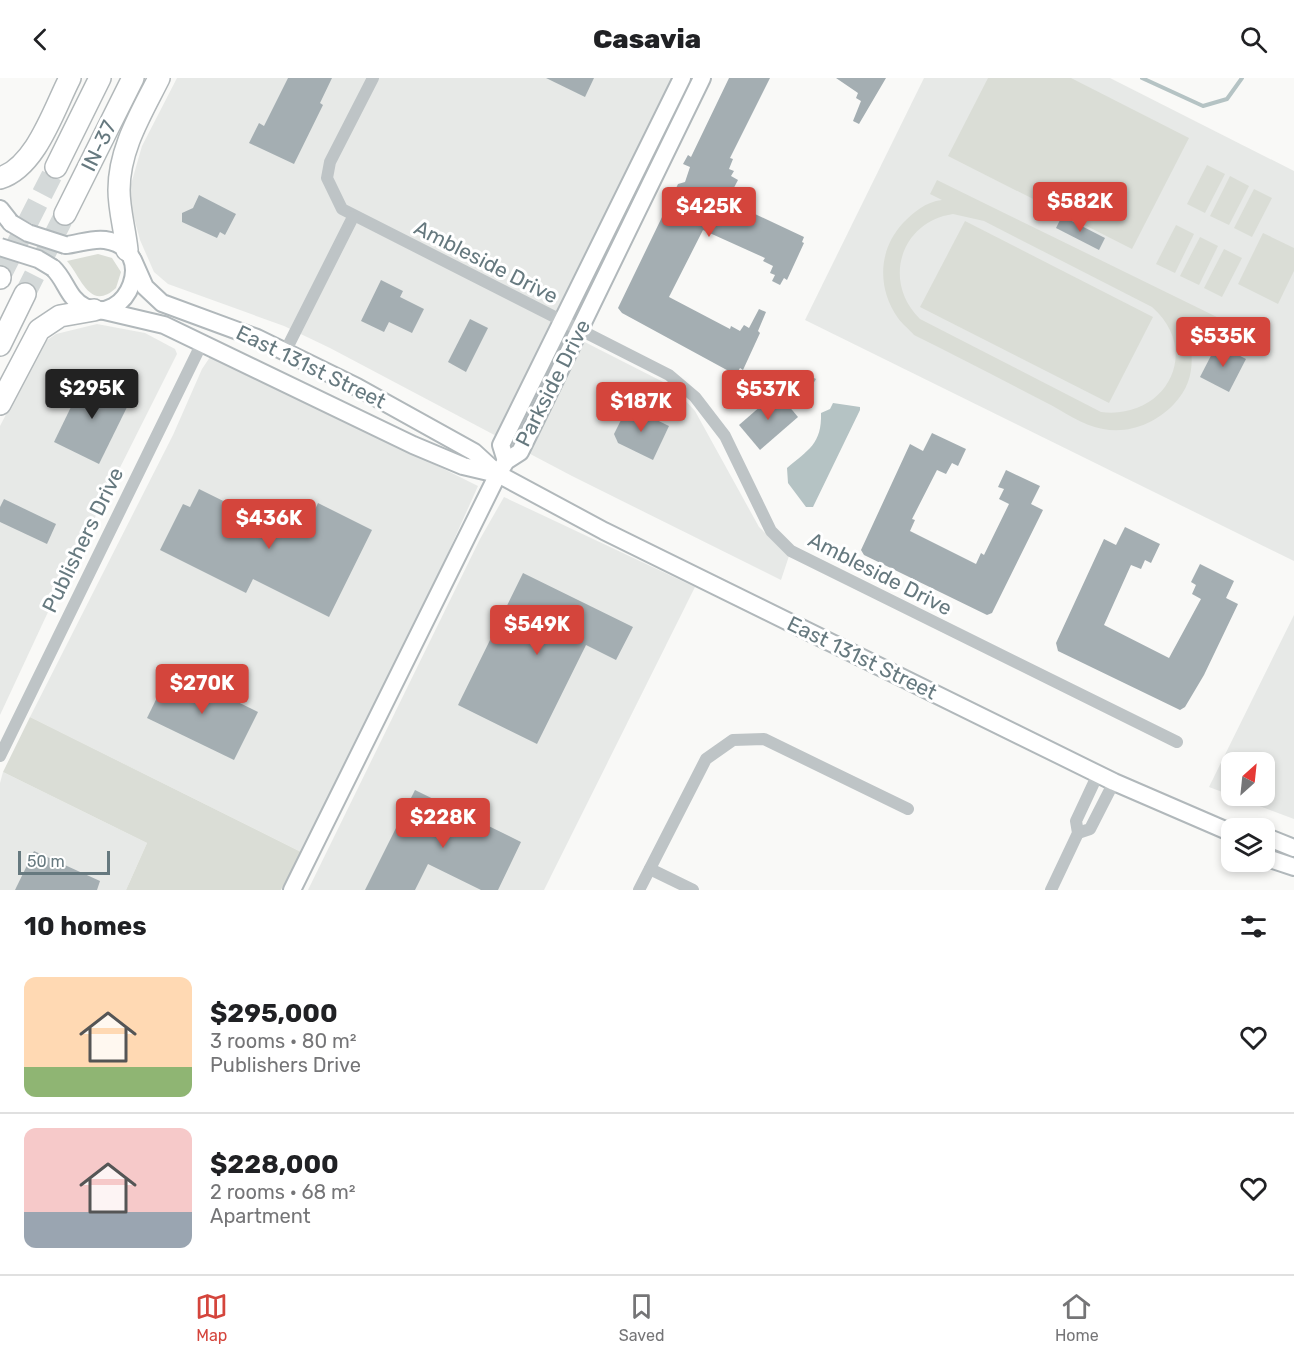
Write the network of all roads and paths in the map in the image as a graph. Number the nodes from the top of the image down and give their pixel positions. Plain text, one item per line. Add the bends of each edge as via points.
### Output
1 (70, 78) edge
2 (100, 78) edge
3 (133, 78) edge
4 (159, 78) edge
5 (373, 78) edge
6 (682, 78) edge
7 (702, 78) edge
8 (56, 167) tunnel mouth
9 (0, 178) edge
10 (0, 209) edge
11 (65, 214) tunnel mouth
12 (353, 217) junction
13 (0, 247) edge
14 (130, 255) junction
15 (25, 294) tunnel mouth
16 (97, 310) junction
17 (562, 322) junction
18 (579, 331) junction
19 (202, 343) junction
20 (0, 345) edge
21 (285, 352) junction
22 (0, 404) edge
23 (502, 468) junction
24 (1177, 742) dead end
25 (0, 756) edge
26 (1098, 774) junction
27 (1114, 782) junction
28 (908, 809) dead end
29 (1221, 828) edge
30 (1078, 833) junction
31 (1275, 840) edge
32 (1294, 848) edge
33 (1275, 860) edge
34 (1294, 867) edge
35 (650, 869) junction
36 (292, 890) edge
37 (639, 890) edge
38 (693, 890) edge
39 (1051, 890) edge

1 - 9 highway via 30,156 17,170
2 - 8 highway, IN-37
3 - 11 highway, IN-37
4 - 14 highway via 122,164 119,202
5 - 12 street, Ambleside Drive via 330,162 327,178 342,209
6 - 17 street, Parkside Drive
7 - 18 street, Parkside Drive
10 - 14 street, bridge via 11,223 28,233 65,245 103,239
12 - 17 street, Ambleside Drive
12 - 21 street
13 - 16 street, bridge via 53,268 73,297
14 - 16 street via 134,274 126,294 117,304
14 - 21 street, East 131st Street via 146,287 162,303
15 - 20 highway
16 - 19 street, East 131st Street via 151,320
16 - 22 highway via 60,316 39,330
17 - 18 street, Ambleside Drive
17 - 23 street, Parkside Drive via 501,445
18 - 23 street, Parkside Drive via 520,453
18 - 24 street, Ambleside Drive via 669,375 694,397 725,436 771,531 791,551
19 - 23 street, East 131st Street via 431,453 463,466
19 - 25 street, Publishers Drive
21 - 23 street, East 131st Street
23 - 26 street, East 131st Street via 604,531
23 - 36 street, Parkside Drive
26 - 27 street, East 131st Street
26 - 30 street via 1076,821
27 - 29 street, East 131st Street
27 - 30 street via 1090,829
28 - 35 street via 764,739 733,740 706,759
30 - 39 street
31 - 32 street
33 - 34 street
35 - 37 street
35 - 38 street

